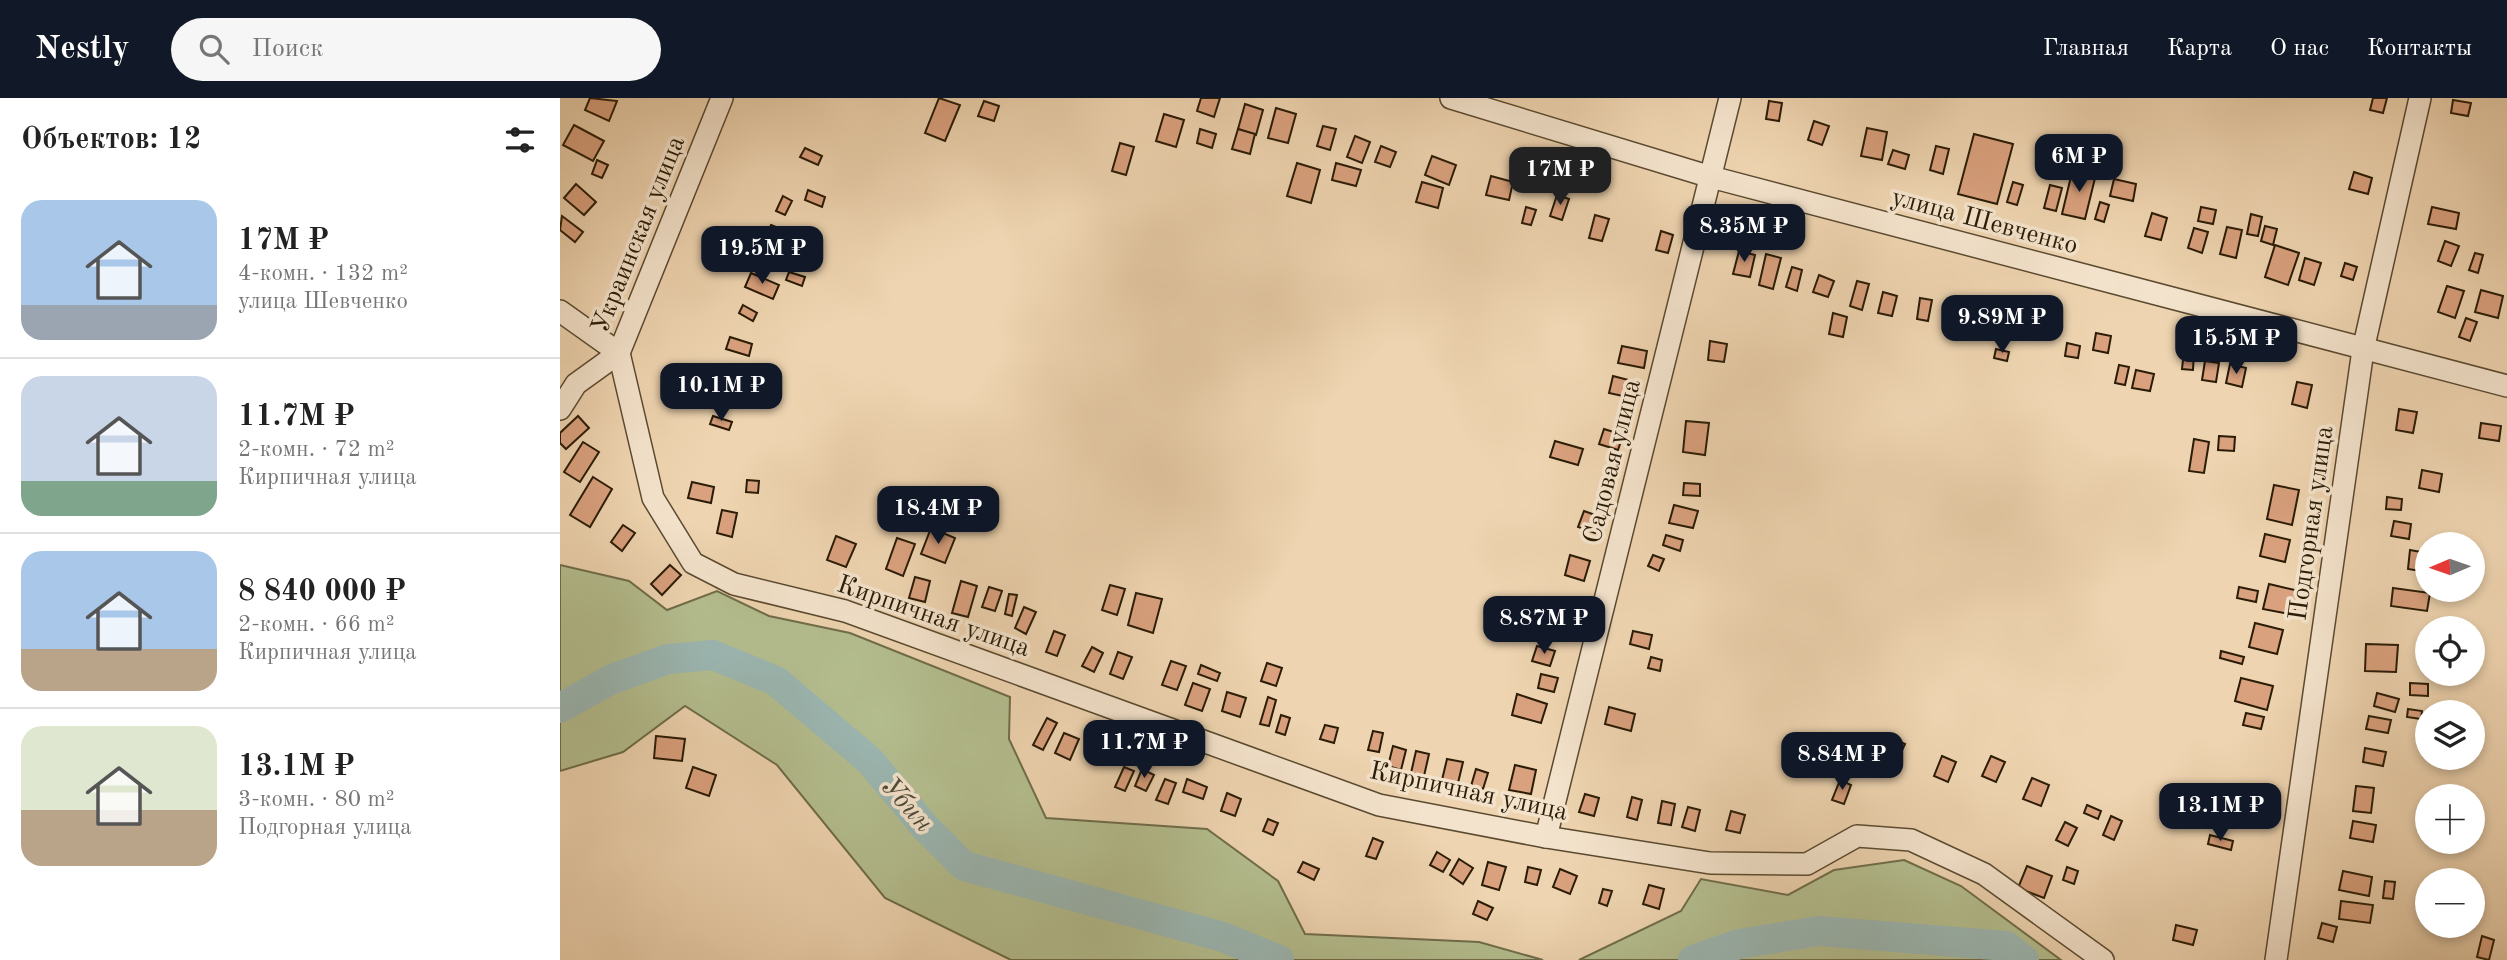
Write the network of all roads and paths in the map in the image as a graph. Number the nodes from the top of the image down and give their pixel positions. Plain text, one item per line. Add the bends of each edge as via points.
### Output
1 (722, 98) edge
2 (1451, 98) edge
3 (1730, 98) edge
4 (2420, 98) edge
5 (1711, 177) junction
6 (560, 312) edge
7 (2363, 349) junction
8 (620, 353) junction
9 (2507, 386) edge
10 (560, 408) edge
11 (1546, 837) junction
12 (2103, 960) edge
13 (2276, 960) edge

1 - 8 street, Украинская улица
2 - 5 street, улица Шевченко
3 - 5 street, Садовая улица
4 - 7 street, Подгорная улица
5 - 7 street, улица Шевченко
5 - 11 street, Садовая улица
6 - 8 street
7 - 9 street, улица Шевченко
7 - 13 street, Подгорная улица
8 - 10 street, Украинская улица via 576,384
8 - 11 street, Кирпичная улица via 653,498 692,563 734,584 845,611 1379,804
11 - 12 street, Кирпичная улица via 1710,863 1807,864 1857,836 1911,840 1984,874

